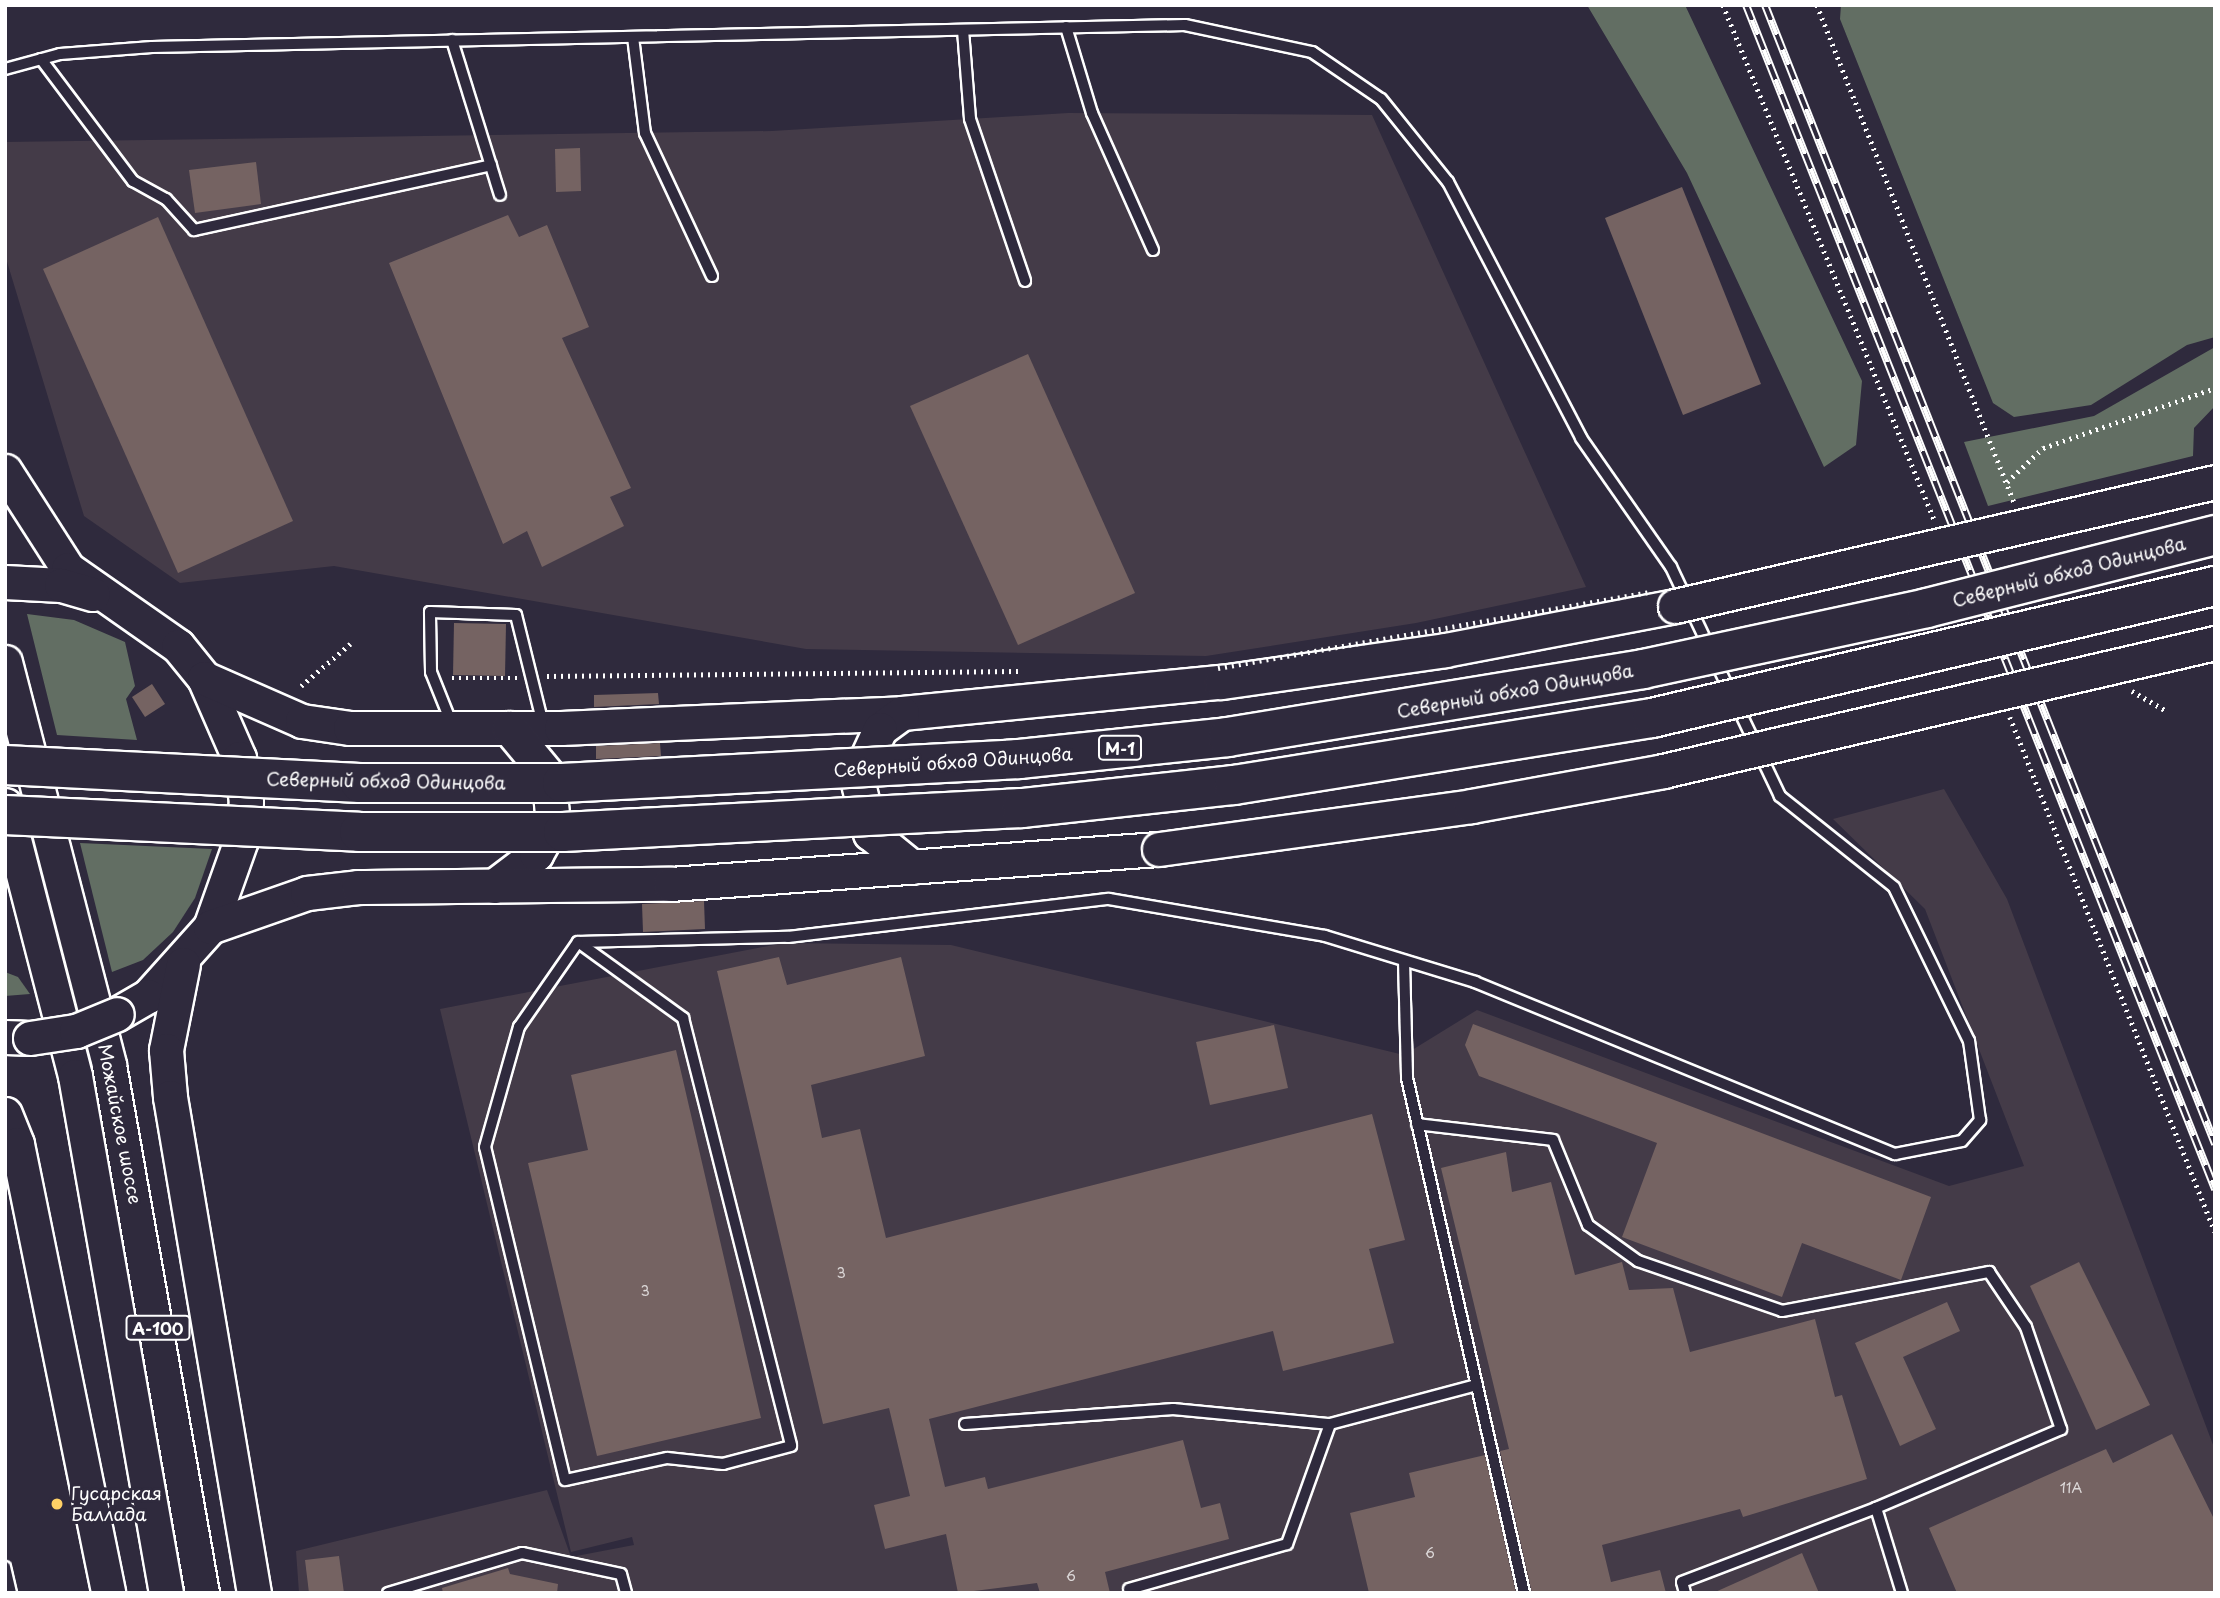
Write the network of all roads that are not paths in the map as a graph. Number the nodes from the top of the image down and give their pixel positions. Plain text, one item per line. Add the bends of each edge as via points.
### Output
1 (1066, 27) junction
2 (963, 30) junction
3 (633, 37) junction
4 (452, 40) junction
5 (41, 59) junction
6 (5, 69) edge
7 (491, 165) junction
8 (500, 195) dead end
9 (1153, 250) dead end
10 (712, 276) dead end
11 (1025, 281) dead end
12 (5, 471) edge
13 (2215, 482) edge
14 (2215, 535) edge
15 (7, 582) edge
16 (2215, 586) edge
17 (102, 597) junction
18 (2215, 643) edge
19 (5, 662) edge
20 (204, 678) junction
21 (902, 713) junction
22 (453, 728) junction
23 (509, 728) junction
24 (544, 728) junction
25 (5, 765) edge
26 (5, 805) edge
27 (5, 815) edge
28 (912, 867) junction
29 (494, 886) junction
30 (210, 927) junction
31 (578, 942) junction
32 (184, 961) junction
33 (1404, 961) junction
34 (18, 1037) edge
35 (5, 1114) edge
36 (1417, 1124) junction
37 (1477, 1385) junction
38 (964, 1424) dead end
39 (1330, 1424) junction
40 (1876, 1508) junction
41 (5, 1567) edge
42 (1129, 1589) dead end
43 (11, 1593) edge
44 (108, 1593) edge
45 (166, 1593) edge
46 (202, 1593) edge
47 (254, 1593) edge
48 (387, 1593) edge
49 (626, 1593) edge
50 (1524, 1593) edge
51 (1685, 1593) edge
52 (1902, 1593) edge

1 - 2 lane
1 - 9 lane via 1092,113
1 - 33 lane via 1185,25 1265,38 1312,51 1381,99 1448,182 1581,438 1671,567 1780,796 1894,887 1969,1041 1980,1120 1962,1141 1895,1154 1475,982
2 - 3 lane
2 - 11 lane via 970,119
3 - 4 lane
3 - 10 lane via 645,133
4 - 5 lane via 152,47
4 - 7 lane
5 - 6 lane
5 - 7 lane via 133,181 166,199 194,230
7 - 8 lane
12 - 17 main road via 68,569
13 - 21 main road, bridge via 1632,616
14 - 25 highway, Северный обход Одинцова / М-1, bridge via 1643,669 1254,733 1019,759 548,783 171,777
15 - 17 main road via 61,585
16 - 27 highway, bridge via 1938,656 1639,720 1261,782 1022,808 536,832 250,829
17 - 20 main road via 178,646
18 - 28 main road, bridge via 1663,771 1471,806 1159,849
19 - 46 main road, Можайское шоссе / А-100 via 109,1065
20 - 22 main road via 302,721 350,728
20 - 30 main road via 231,734 246,801 229,883
21 - 24 main road
21 - 28 main road via 880,729 857,779 870,833
22 - 23 main road
22 - 24 lane via 431,671 430,612 516,615
23 - 24 main road
23 - 29 main road via 548,775 553,823 536,854
26 - 45 main road, Можайское шоссе / А-100 via 75,1076
28 - 29 main road via 670,884
29 - 30 main road via 312,892
30 - 32 main road
31 - 31 lane via 519,1027 485,1147 565,1480 667,1458 723,1464 791,1446 683,1018
31 - 33 lane via 788,937 1109,900 1325,936
32 - 34 main road, bridge via 148,996 117,1014 76,1031
32 - 47 main road via 166,1050 170,1097
33 - 36 lane via 1406,1078
35 - 44 main road via 17,1144
36 - 37 lane
36 - 40 lane via 1553,1140 1588,1225 1638,1261 1782,1311 1989,1272 2026,1327 2061,1429
37 - 39 lane
37 - 50 lane
38 - 39 lane via 1173,1409
39 - 42 lane via 1287,1544
40 - 51 lane via 1682,1582
40 - 52 lane
41 - 43 lane
48 - 49 lane via 522,1553 621,1574

